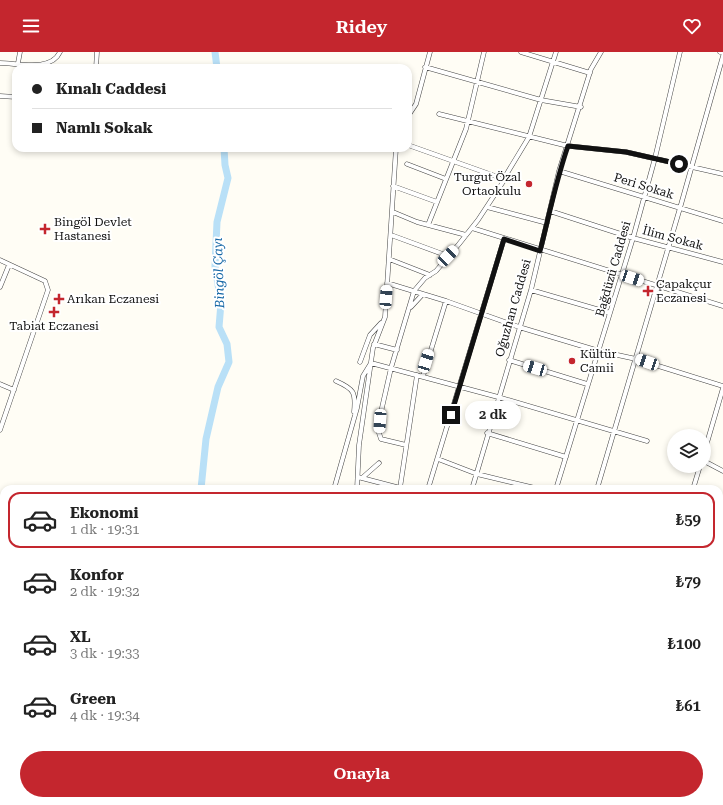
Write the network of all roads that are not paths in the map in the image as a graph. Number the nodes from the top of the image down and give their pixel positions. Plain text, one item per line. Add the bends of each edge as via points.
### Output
1 (20, 52) edge
2 (60, 52) edge
3 (97, 52) edge
4 (430, 52) edge
5 (484, 52) edge
6 (521, 52) edge
7 (556, 52) edge
8 (601, 52) edge
9 (680, 52) edge
10 (720, 52) edge
11 (723, 53) edge
12 (723, 56) edge
13 (553, 60) junction
14 (0, 62) edge
15 (18, 63) junction
16 (31, 64) edge
17 (46, 64) edge
18 (96, 64) edge
19 (426, 68) junction
20 (590, 73) junction
21 (477, 81) junction
22 (0, 96) edge
23 (12, 97) edge
24 (541, 100) junction
25 (581, 107) junction
26 (412, 110) edge
27 (439, 114) dead end
28 (468, 120) junction
29 (529, 137) junction
30 (412, 146) edge
31 (568, 146) junction
32 (396, 152) edge
33 (655, 158) junction
34 (453, 160) junction
35 (407, 164) dead end
36 (691, 166) junction
37 (559, 171) junction
38 (723, 174) edge
39 (446, 179) junction
40 (503, 180) junction
41 (394, 186) junction
42 (643, 197) junction
43 (437, 202) junction
44 (487, 208) junction
45 (680, 208) junction
46 (550, 211) junction
47 (393, 212) junction
48 (723, 221) edge
49 (547, 223) junction
50 (428, 225) junction
51 (472, 228) junction
52 (391, 235) junction
53 (466, 235) junction
54 (633, 238) junction
55 (504, 239) junction
56 (668, 247) junction
57 (540, 251) junction
58 (448, 256) junction
59 (389, 259) junction
60 (0, 260) edge
61 (723, 262) edge
62 (9, 264) junction
63 (430, 275) junction
64 (621, 275) junction
65 (387, 283) junction
66 (656, 286) junction
67 (0, 287) edge
68 (531, 290) junction
69 (414, 291) junction
70 (423, 294) junction
71 (446, 301) junction
72 (723, 306) edge
73 (410, 309) junction
74 (610, 313) junction
75 (482, 315) junction
76 (383, 322) junction
77 (519, 327) junction
78 (374, 344) junction
79 (397, 350) junction
80 (600, 350) junction
81 (636, 358) junction
82 (509, 360) junction
83 (360, 362) dead end
84 (371, 363) junction
85 (391, 368) junction
86 (417, 375) junction
87 (423, 376) junction
88 (336, 381) dead end
89 (0, 384) edge
90 (587, 384) junction
91 (460, 386) junction
92 (723, 387) edge
93 (14, 390) junction
94 (498, 397) junction
95 (577, 420) junction
96 (353, 423) junction
97 (711, 429) edge
98 (0, 430) edge
99 (614, 431) junction
100 (487, 433) junction
101 (647, 441) dead end
102 (406, 446) junction
103 (566, 457) junction
104 (438, 459) junction
105 (379, 463) dead end
106 (711, 465) edge
107 (723, 471) edge
108 (698, 473) edge
109 (477, 474) junction
110 (360, 478) junction
111 (388, 484) joint
112 (335, 485) edge
113 (357, 485) edge
114 (392, 485) edge
115 (402, 485) edge
116 (429, 485) edge
117 (473, 485) edge
118 (522, 485) edge
119 (557, 485) edge
120 (598, 485) edge
121 (694, 485) edge

1 - 15 street
2 - 17 street via 55,59
3 - 18 street
4 - 19 street
5 - 21 street
6 - 13 street
7 - 13 street
8 - 20 street, Oğuzhan Caddesi
9 - 33 street, Bağdüzü Caddesi
10 - 11 street
12 - 36 street
13 - 20 street
13 - 24 street
14 - 15 street
15 - 16 street
19 - 21 street
19 - 26 street
20 - 25 street, Oğuzhan Caddesi
21 - 24 street
21 - 28 street
22 - 23 street
24 - 25 street
24 - 29 street
25 - 31 street, Oğuzhan Caddesi
27 - 28 street
28 - 29 street
28 - 34 street
29 - 31 street
29 - 40 street
30 - 34 street
31 - 33 street
31 - 37 street, Oğuzhan Caddesi
32 - 41 street
33 - 36 street
33 - 42 street, Bağdüzü Caddesi
34 - 39 street
34 - 40 street
35 - 39 street
36 - 38 street
36 - 45 street
37 - 42 street, Peri Sokak
37 - 46 street, Oğuzhan Caddesi
39 - 43 street
40 - 44 street via 502,186
41 - 43 street
41 - 47 street
42 - 45 street, Peri Sokak
42 - 54 street, Bağdüzü Caddesi
43 - 50 street
44 - 49 street
44 - 51 street
45 - 48 street, Peri Sokak
45 - 56 street
46 - 49 street, Oğuzhan Caddesi
46 - 54 street, İlim Sokak
47 - 50 street
47 - 52 street
49 - 57 street, Oğuzhan Caddesi
50 - 53 street
51 - 53 street
51 - 55 street
52 - 58 street
52 - 59 street
53 - 58 street
54 - 56 street, İlim Sokak
54 - 64 street, Bağdüzü Caddesi
55 - 57 street
55 - 75 street
56 - 61 street, İlim Sokak
56 - 66 street
57 - 64 street
57 - 68 street, Oğuzhan Caddesi
58 - 63 street
59 - 63 street
59 - 65 street
60 - 62 street
62 - 67 street
62 - 93 street via 45,281 48,290
63 - 69 street
64 - 66 street
64 - 74 street, Bağdüzü Caddesi
65 - 69 street
65 - 76 street
66 - 72 street
66 - 81 street
68 - 74 street
68 - 77 street, Oğuzhan Caddesi
69 - 70 street
69 - 73 street
70 - 71 street
70 - 73 street
71 - 75 street
71 - 87 street
73 - 79 street
74 - 80 street, Bağdüzü Caddesi
75 - 77 street
75 - 91 street
76 - 78 street
76 - 83 street via 370,335
77 - 80 street
77 - 82 street, Oğuzhan Caddesi
78 - 79 street
78 - 84 street
79 - 85 street
80 - 81 street
80 - 90 street, Bağdüzü Caddesi
81 - 92 street
81 - 99 street
82 - 90 street
82 - 94 street, Oğuzhan Caddesi
84 - 85 street
84 - 96 street via 363,376
84 - 110 street via 359,445
85 - 86 street
85 - 102 street via 381,412 379,437
86 - 87 street
86 - 102 street
87 - 91 street
88 - 96 street via 352,389
89 - 93 street
90 - 95 street, Bağdüzü Caddesi
91 - 94 street
91 - 104 street
92 - 97 street
93 - 98 street
94 - 95 street
94 - 100 street, Oğuzhan Caddesi
95 - 99 street
95 - 103 street, Bağdüzü Caddesi
96 - 112 street
99 - 101 street
99 - 120 street
100 - 103 street
100 - 109 street, Oğuzhan Caddesi
102 - 115 street
103 - 119 street, Bağdüzü Caddesi
104 - 109 street
104 - 116 street
105 - 110 street
106 - 107 street
108 - 121 street
109 - 117 street, Oğuzhan Caddesi
109 - 118 street
110 - 111 street
110 - 113 street
111 - 114 street

